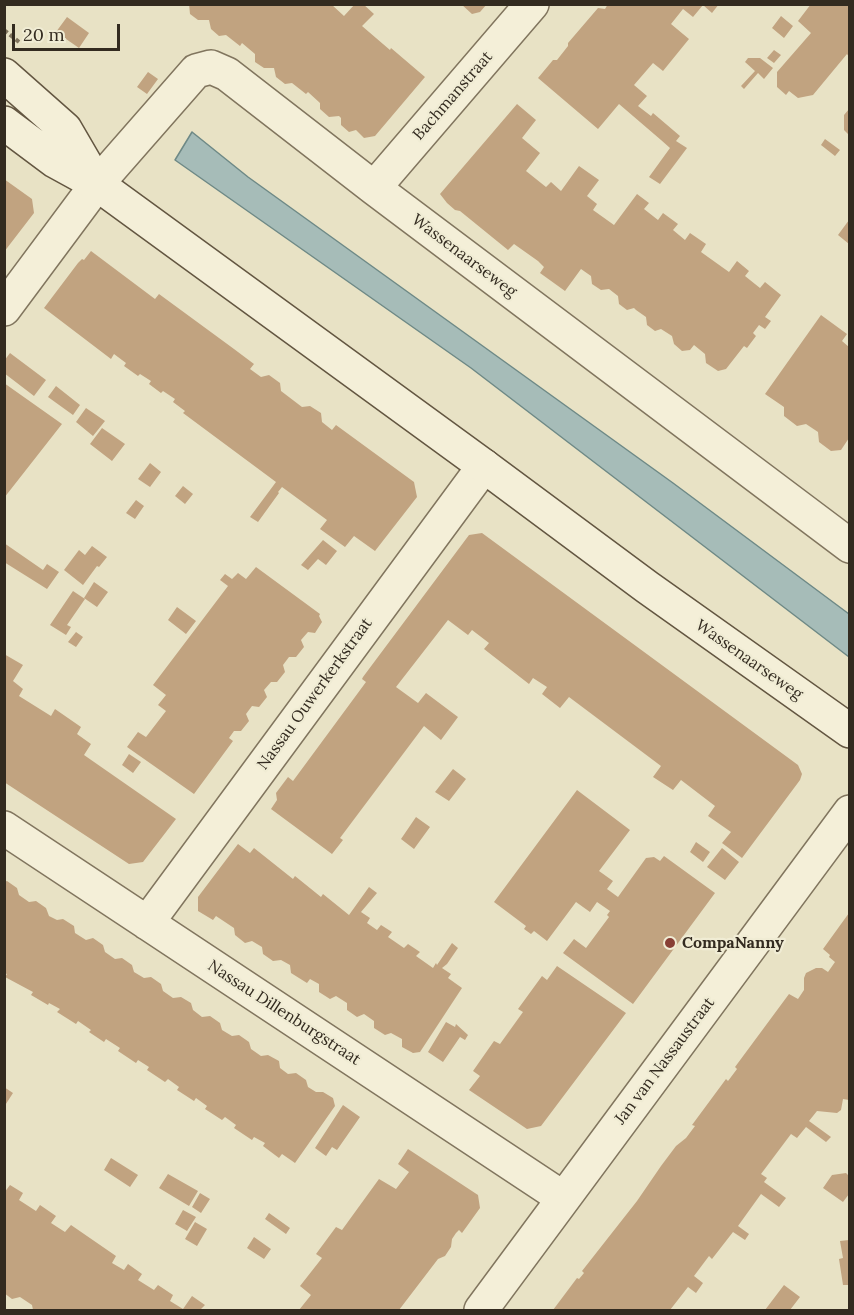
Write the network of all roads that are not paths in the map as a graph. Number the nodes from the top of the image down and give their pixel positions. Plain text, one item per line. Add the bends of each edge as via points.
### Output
1 (532, 4) edge
2 (4, 75) edge
3 (4, 123) edge
4 (97, 184) junction
5 (374, 188) junction
6 (4, 309) edge
7 (484, 466) junction
8 (849, 546) edge
9 (849, 731) edge
10 (849, 812) edge
11 (4, 828) edge
12 (147, 923) junction
13 (563, 1198) junction
14 (481, 1311) edge

1 - 5 street, Bachmanstraat
2 - 4 street, Wassenaarseweg via 65,129
3 - 4 street, Wassenaarseweg via 55,161
4 - 5 street, Wassenaarseweg via 196,71 211,68 227,74
4 - 6 street
4 - 7 street, Wassenaarseweg
5 - 8 street, Wassenaarseweg
7 - 9 street, Wassenaarseweg
7 - 12 street, Nassau Ouwerkerkstraat
10 - 13 street, Jan van Nassaustraat
11 - 12 street, Nassau Dillenburgstraat
12 - 13 street, Nassau Dillenburgstraat
13 - 14 street, Jan van Nassaustraat

